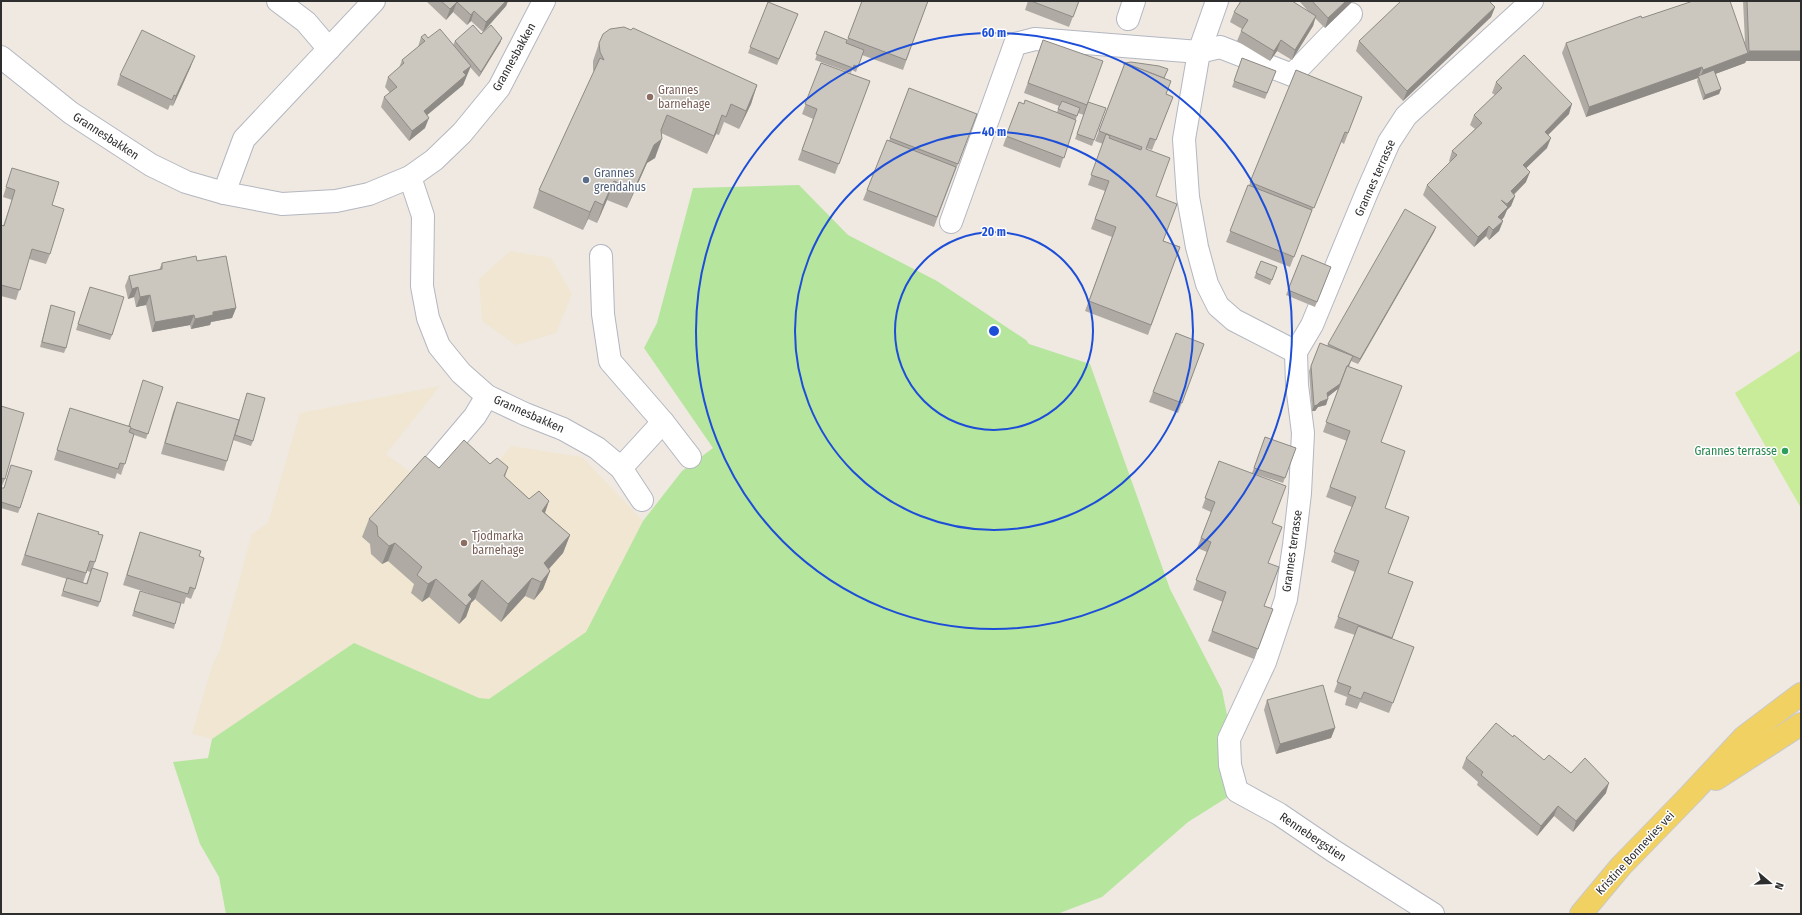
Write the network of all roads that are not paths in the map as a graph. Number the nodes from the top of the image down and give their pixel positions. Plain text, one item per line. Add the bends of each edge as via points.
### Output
1 (278, 1) edge
2 (374, 1) edge
3 (544, 1) edge
4 (1217, 1) edge
5 (1532, 1) edge
6 (1351, 14) dead end
7 (329, 49) junction
8 (1200, 52) junction
9 (1, 57) edge
10 (410, 177) junction
11 (224, 193) junction
12 (951, 222) dead end
13 (601, 256) dead end
14 (1296, 352) junction
15 (487, 396) junction
16 (663, 422) junction
17 (690, 457) dead end
18 (431, 468) edge
19 (621, 468) junction
20 (642, 500) dead end
21 (1801, 694) edge
22 (1801, 724) edge
23 (1229, 738) joint
24 (1691, 794) junction
25 (1433, 914) edge
26 (1581, 914) edge

1 - 7 street via 306,22
2 - 7 street
3 - 10 street, Grannesbakken via 499,88 462,133 434,160
4 - 8 street
5 - 14 street, Grannes terrasse via 1406,116 1389,142 1312,325
6 - 8 street via 1292,75 1220,47
7 - 11 street via 244,139
8 - 12 street via 1035,39 1015,44
8 - 14 street via 1184,139 1188,197 1207,284 1218,306 1234,320
9 - 11 street, Grannesbakken via 71,113 151,165 186,182
10 - 11 street, Grannesbakken via 369,194 336,201 282,204
10 - 15 street, Grannesbakken via 423,216 422,286 428,318 439,346 461,373
13 - 16 street via 603,314 610,361
14 - 23 street, Grannes terrasse via 1303,433 1300,493 1286,599 1265,662
15 - 18 street via 475,416
15 - 19 street, Grannesbakken via 563,429 597,448
16 - 17 street
16 - 19 street
19 - 20 street, Grannesbakken
21 - 24 main road, Kristine Bonnevies vei via 1744,737
22 - 24 main road, Kristine Bonnevies vei
23 - 25 street, Rennebergstien via 1230,765 1237,791 1279,814
24 - 26 main road, Kristine Bonnevies vei via 1620,866

